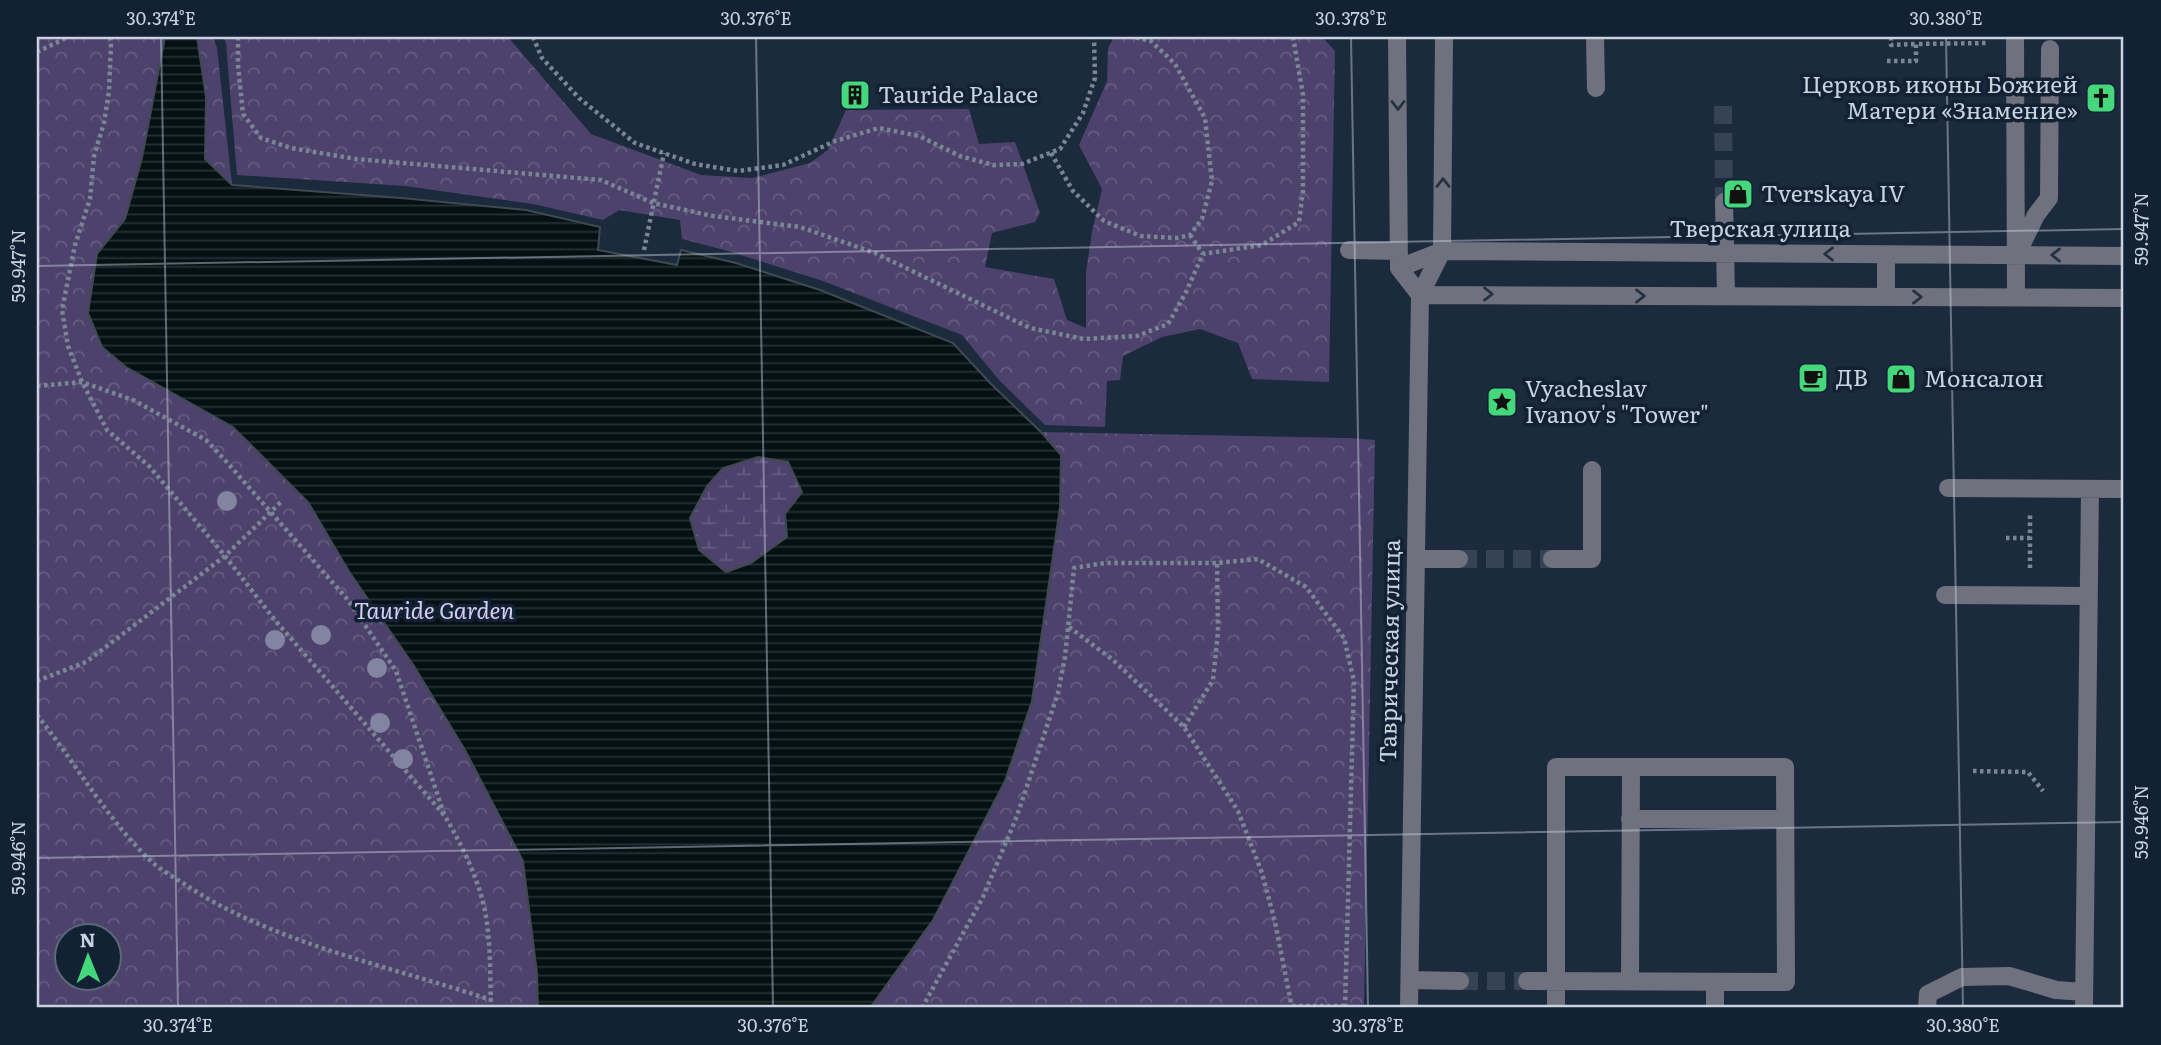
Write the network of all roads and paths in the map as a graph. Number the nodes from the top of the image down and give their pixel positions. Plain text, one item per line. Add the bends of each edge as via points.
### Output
1 (68, 37) edge
2 (110, 37) edge
3 (239, 37) edge
4 (533, 37) edge
5 (1094, 37) edge
6 (1134, 37) edge
7 (1293, 37) edge
8 (1397, 37) edge
9 (1444, 37) edge
10 (1595, 37) edge
11 (1891, 37) edge
12 (1949, 37) edge
13 (2015, 40) edge
14 (1916, 44) junction
15 (1950, 44) junction
16 (2050, 49) dead end
17 (37, 52) edge
18 (1887, 61) dead end
19 (1596, 88) dead end
20 (664, 153) junction
21 (1051, 153) junction
22 (1724, 202) tunnel mouth
23 (653, 203) junction
24 (1189, 235) junction
25 (644, 250) dead end
26 (1349, 250) dead end
27 (1442, 251) junction
28 (1203, 254) junction
29 (1726, 254) junction
30 (1886, 255) junction
31 (2017, 255) junction
32 (2124, 256) edge
33 (1398, 260) junction
34 (1420, 295) junction
35 (1726, 296) junction
36 (1886, 297) junction
37 (2016, 298) junction
38 (2124, 298) edge
39 (82, 382) junction
40 (37, 386) edge
41 (1592, 470) dead end
42 (1948, 488) dead end
43 (2031, 489) junction
44 (2090, 489) junction
45 (2124, 489) edge
46 (284, 500) dead end
47 (270, 512) junction
48 (2006, 538) dead end
49 (2030, 538) junction
50 (225, 556) junction
51 (1416, 559) junction
52 (1459, 559) tunnel mouth
53 (1552, 559) tunnel mouth
54 (1217, 563) junction
55 (1945, 594) dead end
56 (2030, 595) junction
57 (2088, 596) junction
58 (1069, 626) junction
59 (37, 681) edge
60 (37, 715) edge
61 (1184, 727) junction
62 (1631, 767) junction
63 (1973, 771) dead end
64 (2043, 792) dead end
65 (445, 816) junction
66 (1630, 819) junction
67 (1785, 819) junction
68 (1410, 980) junction
69 (1460, 981) tunnel mouth
70 (1527, 981) tunnel mouth
71 (1556, 981) junction
72 (1630, 981) junction
73 (1715, 982) junction
74 (491, 1000) junction
75 (2084, 1000) edge
76 (1292, 1007) edge
77 (1345, 1007) edge
78 (491, 1008) edge
79 (922, 1008) edge
80 (1409, 1008) edge
81 (1556, 1008) edge
82 (1715, 1008) edge
83 (1927, 1008) edge

1 - 17 path
2 - 39 path via 104,123 62,310 68,346
3 - 23 path via 243,114 261,138 356,159 601,180
4 - 20 path via 542,58 579,98 635,143
5 - 21 path via 1095,78 1083,113 1060,149
6 - 24 path via 1151,41 1175,64 1205,118 1212,181 1202,219
7 - 28 path via 1303,95 1299,222 1262,245
8 -> 33 street
27 -> 9 street, Таврическая улица
10 - 19 street
11 - 14 path via 1891,45
12 - 15 path
13 - 15 path
13 - 31 street
14 - 15 path
14 - 18 path via 1916,61
16 - 31 street via 2049,198
20 - 21 path via 738,171 783,165 835,141 879,128 919,136 960,156 993,165 1022,164
20 - 23 path
21 - 24 path via 1073,191 1104,221 1140,236
22 - 29 street
23 - 25 path
23 - 28 path via 800,227 875,253 1030,328 1084,339 1137,336 1168,324
24 - 28 path
26 - 33 street
27 - 29 street, Тверская улица
27 - 33 street, Тверская улица
27 - 34 street, Таврическая улица
30 -> 29 street, Тверская улица
29 - 35 street
30 - 31 street, Тверская улица
30 - 36 street
32 -> 31 street, Тверская улица
31 - 37 street
33 - 34 street
34 -> 35 street
34 - 51 street, Таврическая улица
35 - 36 street
36 -> 37 street
37 - 38 street
39 - 40 path
39 - 47 path via 133,400 206,440
39 - 50 path via 107,430 149,466
41 - 53 street via 1592,559
42 - 43 street
43 - 44 street
43 - 49 path
44 - 45 street
44 - 57 street
46 - 47 path
47 - 50 path
47 - 65 path via 348,600 396,671
48 - 49 path
49 - 56 path
50 - 59 path via 86,662
50 - 65 path via 282,629
51 - 52 street
51 - 68 street, Таврическая улица
54 - 58 path via 1105,563 1074,568
54 - 61 path via 1213,680
54 - 77 path via 1258,559 1306,587 1343,638 1354,681
55 - 56 street
56 - 57 street
57 - 75 street
58 - 61 path
58 - 79 path via 1058,693 1017,816 983,897
60 - 74 path via 110,814 153,863 204,898 261,925
61 - 76 path via 1238,811 1265,885
62 - 66 street
62 - 67 street via 1785,768
62 - 71 street via 1556,767
63 - 64 path via 2028,772
65 - 74 path via 477,882 485,911
66 - 67 street
66 - 72 street
67 - 73 street via 1786,982
68 - 69 street
68 - 80 street, Таврическая улица
70 - 71 street
71 - 72 street
71 - 81 street
72 - 73 street
73 - 82 street
74 - 78 path
75 - 83 street via 2009,976 1962,977 1928,994
76 - 77 path

